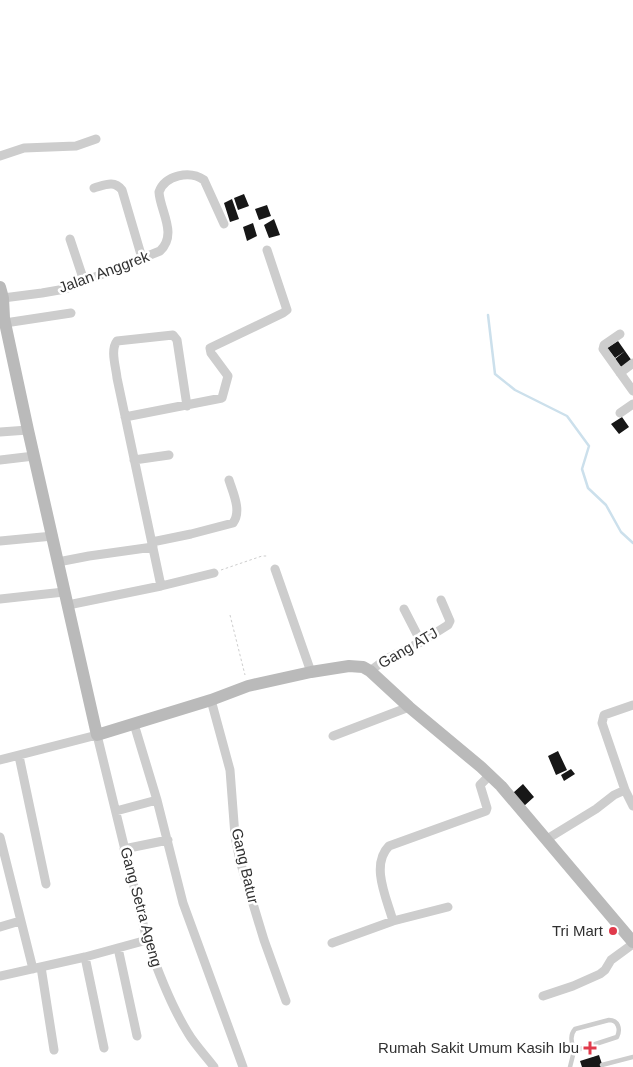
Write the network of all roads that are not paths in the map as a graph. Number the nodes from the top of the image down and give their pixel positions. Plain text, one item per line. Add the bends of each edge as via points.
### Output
1 (96, 139) dead end
2 (0, 156) edge
3 (94, 188) dead end
4 (224, 224) dead end
5 (70, 238) dead end
6 (267, 250) dead end
7 (142, 258) junction
8 (84, 281) junction
9 (1, 293) edge
10 (71, 313) dead end
11 (3, 319) edge
12 (620, 334) dead end
13 (633, 363) edge
14 (620, 373) junction
15 (633, 391) edge
16 (633, 404) edge
17 (187, 406) junction
18 (620, 413) dead end
19 (125, 417) junction
20 (28, 430) junction
21 (0, 432) edge
22 (34, 456) junction
23 (169, 456) dead end
24 (0, 460) edge
25 (134, 460) junction
26 (229, 480) dead end
27 (53, 536) junction
28 (0, 541) edge
29 (152, 544) junction
30 (58, 562) junction
31 (275, 569) dead end
32 (214, 573) road end
33 (161, 586) junction
34 (64, 592) junction
35 (0, 599) edge
36 (441, 600) dead end
37 (68, 605) junction
38 (404, 609) dead end
39 (421, 642) junction
40 (370, 670) junction
41 (311, 672) junction
42 (210, 700) junction
43 (633, 705) edge
44 (405, 709) junction
45 (134, 724) junction
46 (97, 735) junction
47 (333, 736) dead end
48 (19, 756) junction
49 (0, 760) edge
50 (490, 775) junction
51 (625, 790) junction
52 (157, 800) junction
53 (633, 806) edge
54 (116, 811) junction
55 (547, 839) junction
56 (168, 840) junction
57 (0, 842) edge
58 (124, 849) junction
59 (46, 884) dead end
60 (448, 907) dead end
61 (20, 921) junction
62 (393, 921) junction
63 (0, 927) edge
64 (147, 940) junction
65 (332, 943) dead end
66 (633, 943) edge
67 (118, 948) junction
68 (85, 957) junction
69 (37, 968) junction
70 (0, 976) edge
71 (543, 996) dead end
72 (286, 1001) dead end
73 (137, 1036) dead end
74 (104, 1048) dead end
75 (54, 1050) dead end
76 (574, 1051) junction
77 (633, 1057) edge
78 (602, 1064) dead end
79 (214, 1067) edge
80 (243, 1067) edge
81 (570, 1067) edge

1 - 2 street via 76,146 24,148
3 - 7 street via 112,183 122,190
4 - 7 street, Jalan Anggrek via 204,180 195,176 176,176 159,192 168,228 164,247
5 - 8 street
6 - 17 street via 287,310 211,346 211,353 228,376 223,396
7 - 8 street, Jalan Anggrek
8 - 9 street, Jalan Anggrek via 42,294
9 - 11 street
10 - 11 street
11 - 20 street
12 - 14 street via 603,349
13 - 14 street
14 - 15 street
16 - 18 street
17 - 19 street
17 - 19 street via 177,340 173,335 117,341 114,352
19 - 25 street
20 - 21 street
20 - 22 street
22 - 24 street
22 - 27 street
23 - 25 street
25 - 29 street
26 - 29 street via 236,505 233,523
27 - 28 street
27 - 30 street
29 - 30 street
29 - 33 street
30 - 34 street
31 - 41 street
32 - 33 street
33 - 37 street
34 - 35 street
34 - 37 street
36 - 39 street, Gang ATJ via 449,624
37 - 46 street
38 - 39 street
39 - 40 street, Gang ATJ
40 - 41 street via 350,666
40 - 44 street
41 - 42 street via 248,686
42 - 45 street
42 - 72 street, Gang Batur via 230,770 240,861
43 - 51 street via 604,715 602,723
44 - 47 street
44 - 50 street
45 - 46 street
45 - 52 street
46 - 48 street
46 - 54 street, Gang Setra Ageng
48 - 49 street
48 - 59 street
50 - 55 street
50 - 62 street via 480,785 486,811 390,846 383,854 381,876
51 - 53 street
51 - 55 street
52 - 54 street
52 - 56 street
54 - 58 street, Gang Setra Ageng
55 - 66 street
56 - 58 street
56 - 80 street via 183,904
57 - 61 street
58 - 64 street, Gang Setra Ageng
60 - 62 street
61 - 63 street
61 - 69 street
62 - 65 street
64 - 67 street
64 - 79 street, Gang Setra Ageng via 170,999 188,1034
66 - 71 street via 611,960 600,974
67 - 68 street
67 - 73 street
68 - 69 street
68 - 74 street
69 - 70 street
69 - 75 street
76 - 76 lane via 571,1038 575,1030 608,1020 617,1022 617,1037
76 - 81 lane
77 - 78 lane

